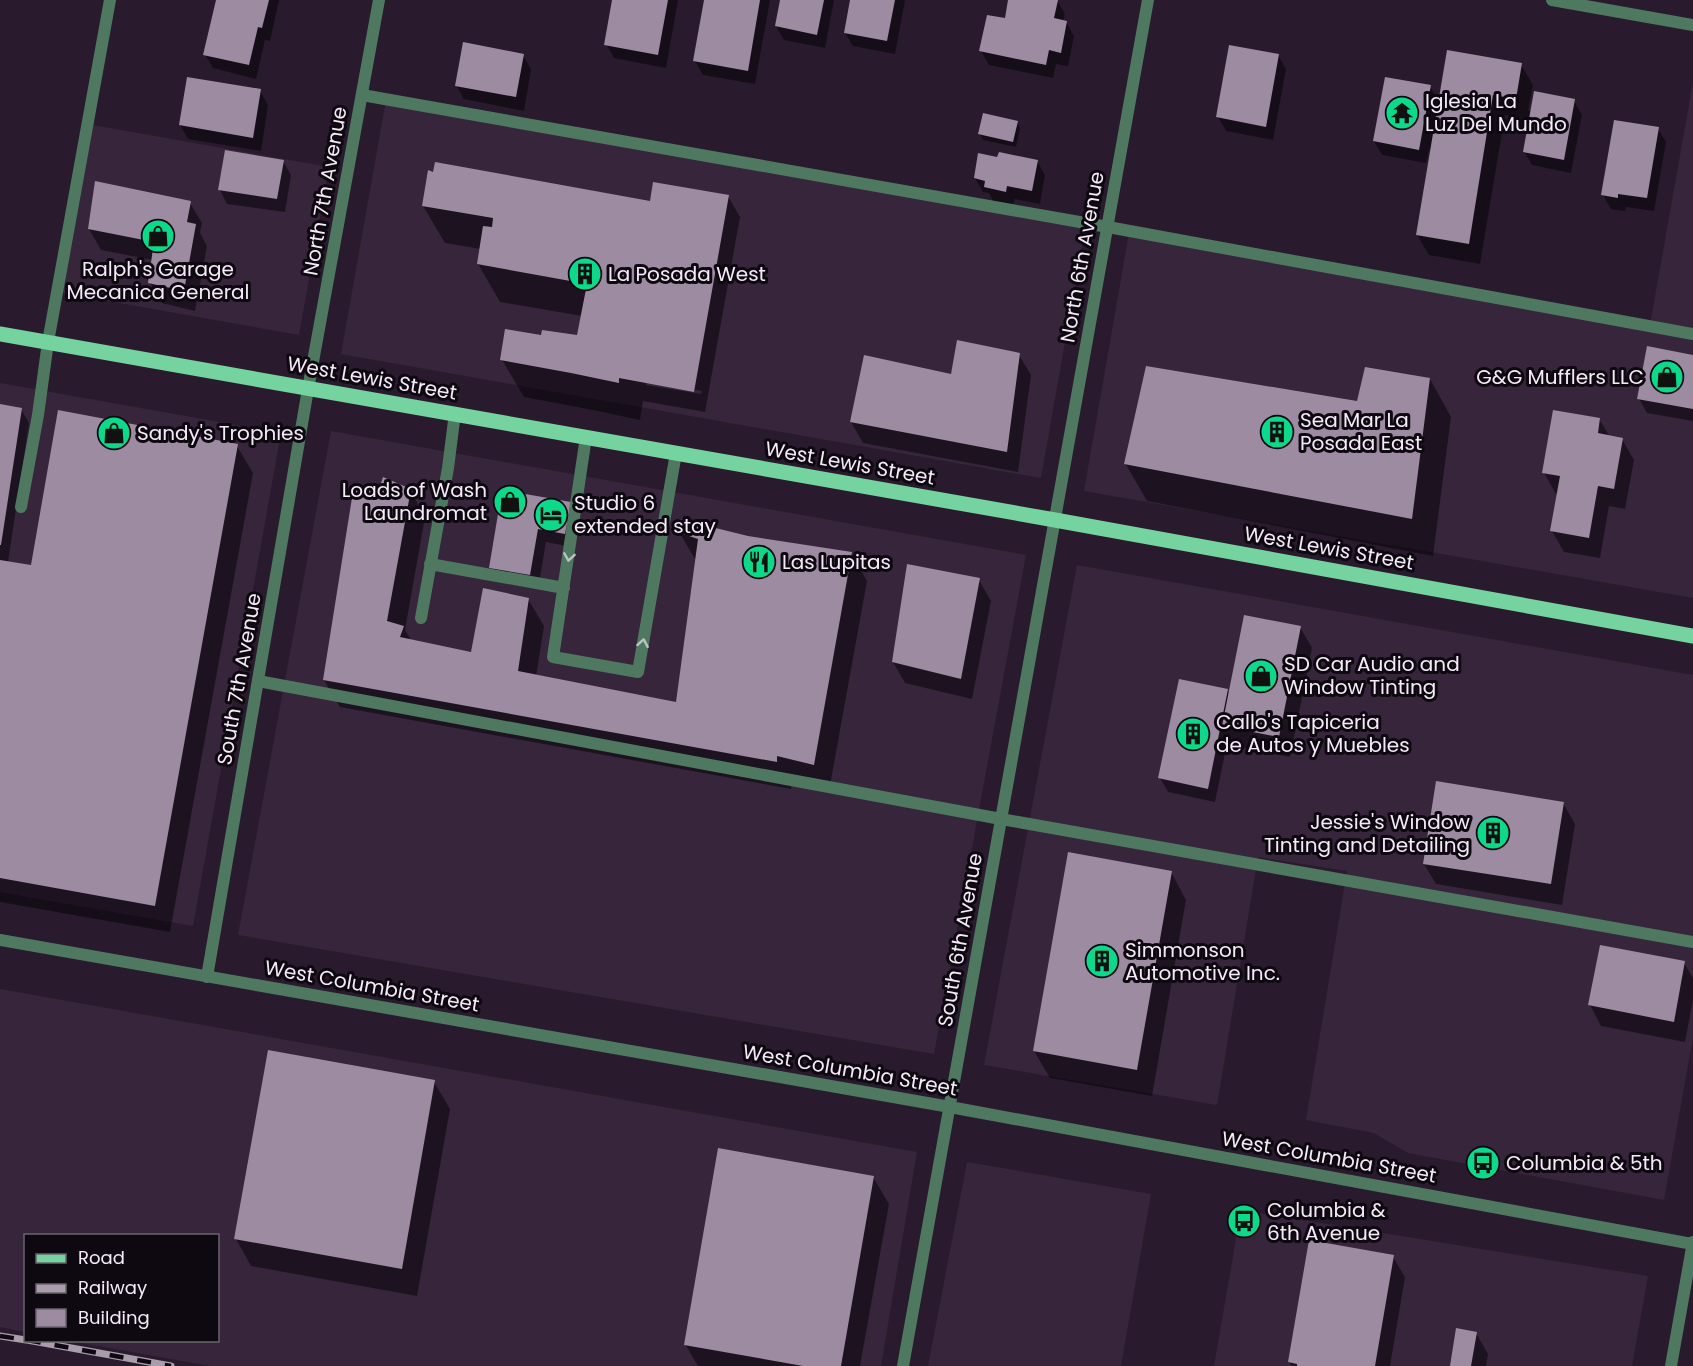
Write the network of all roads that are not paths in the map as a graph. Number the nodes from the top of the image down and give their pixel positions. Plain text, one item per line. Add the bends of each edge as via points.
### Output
1 (110, 0) edge
2 (379, 0) edge
3 (1148, 0) edge
4 (1552, 0) edge
5 (1693, 25) edge
6 (362, 95) junction
7 (1108, 227) junction
8 (0, 334) edge
9 (1693, 334) edge
10 (48, 342) junction
11 (308, 389) junction
12 (455, 414) junction
13 (586, 437) junction
14 (676, 453) junction
15 (21, 507) dead end
16 (1055, 520) junction
17 (430, 564) junction
18 (564, 588) junction
19 (421, 618) dead end
20 (1693, 636) edge
21 (258, 681) junction
22 (1001, 819) junction
23 (0, 940) edge
24 (1693, 942) edge
25 (207, 977) junction
26 (950, 1107) junction
27 (1693, 1243) edge
28 (903, 1366) edge
29 (1671, 1366) edge

1 - 10 street
2 - 6 street, North 7th Avenue
3 - 7 street, North 6th Avenue
4 - 5 street
6 - 7 street
6 - 11 street, North 7th Avenue
7 - 9 street
7 - 16 street, North 6th Avenue
8 - 10 main road, West Lewis Street
10 - 11 main road, West Lewis Street
10 - 15 street
11 - 12 main road, West Lewis Street
11 - 21 street, South 7th Avenue
12 - 13 main road, West Lewis Street
12 - 17 street
13 - 14 main road, West Lewis Street
13 -> 18 street
14 - 16 main road, West Lewis Street
18 -> 14 street via 553,657 638,672
16 - 20 main road, West Lewis Street
16 - 22 street, South 6th Avenue
17 - 18 street
17 - 19 street
21 - 22 street
21 - 25 street, South 7th Avenue
22 - 24 street
22 - 26 street, South 6th Avenue
23 - 25 street, West Columbia Street
25 - 26 street, West Columbia Street
26 - 27 street, West Columbia Street
26 - 28 street, South 6th Avenue
27 - 29 street

